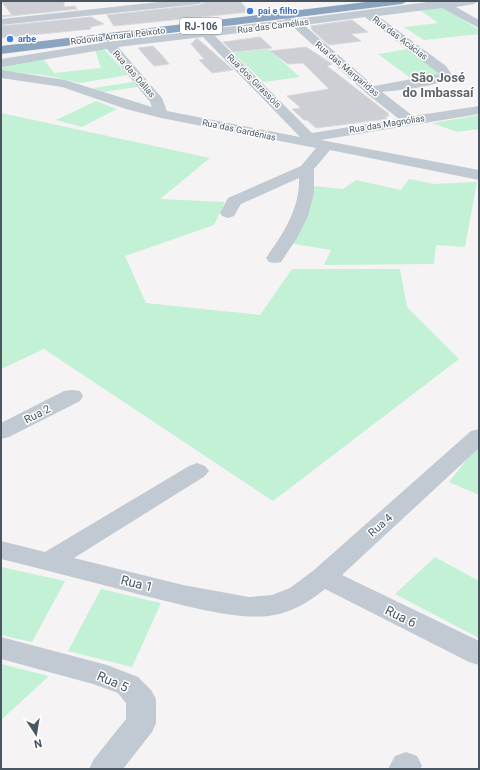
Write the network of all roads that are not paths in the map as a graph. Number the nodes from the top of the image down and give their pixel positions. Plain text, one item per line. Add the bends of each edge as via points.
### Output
1 (199, 1) edge
2 (368, 1) edge
3 (402, 1) edge
4 (474, 1) edge
5 (441, 2) edge
6 (161, 6) junction
7 (368, 14) junction
8 (176, 19) junction
9 (290, 19) junction
10 (1, 22) edge
11 (479, 25) edge
12 (202, 30) junction
13 (106, 41) junction
14 (1, 46) edge
15 (1, 50) edge
16 (1, 63) edge
17 (1, 74) edge
18 (371, 90) junction
19 (479, 110) edge
20 (161, 114) junction
21 (409, 120) junction
22 (302, 140) junction
23 (326, 145) junction
24 (306, 169) junction
25 (479, 175) edge
26 (228, 213) dead end
27 (275, 258) dead end
28 (72, 396) dead end
29 (1, 432) edge
30 (479, 436) edge
31 (197, 471) dead end
32 (1, 550) edge
33 (48, 562) junction
34 (323, 577) junction
35 (274, 605) joint
36 (1, 648) edge
37 (479, 654) edge
38 (105, 769) edge

1 - 6 street
2 - 8 highway, Rodovia Amaral Peixoto / RJ-106
3 - 9 highway, RJ-106
4 - 5 street, Rua das Camélias
5 - 7 street, Rua das Camélias
5 - 11 street
6 - 8 street
6 - 10 street
7 - 9 street, Rua das Camélias
7 - 18 street, Rua das Acácias via 442,69 446,75 438,79
8 - 14 highway, Rodovia Amaral Peixoto / RJ-106
9 - 12 highway, RJ-106
9 - 18 street, Rua das Margaridas
12 - 13 street
12 - 22 street, Rua dos Girassóis
13 - 15 highway, Rodovia Amaral Peixoto
13 - 16 street
13 - 20 street, Rua das Dálias via 157,101
17 - 20 street, Rua das Gardênias via 65,84
18 - 21 street, Rua das Margaridas
19 - 21 street, Rua das Magnólias
20 - 22 street, Rua das Gardênias
21 - 22 street, Rua das Magnólias
22 - 23 street, Rua das Gardênias
23 - 24 street
23 - 25 street, Rua das Gardênias
24 - 26 street via 234,201
24 - 27 street via 305,193 299,220
28 - 29 street, Rua 2
30 - 34 street, Rua 4
31 - 33 street
32 - 33 street, Rua 1
33 - 35 street, Rua 1 via 205,599 249,607
34 - 35 street, Rua 4 via 299,595
34 - 37 street, Rua 6
36 - 38 street, Rua 5 via 97,673 128,685 141,699 141,722

